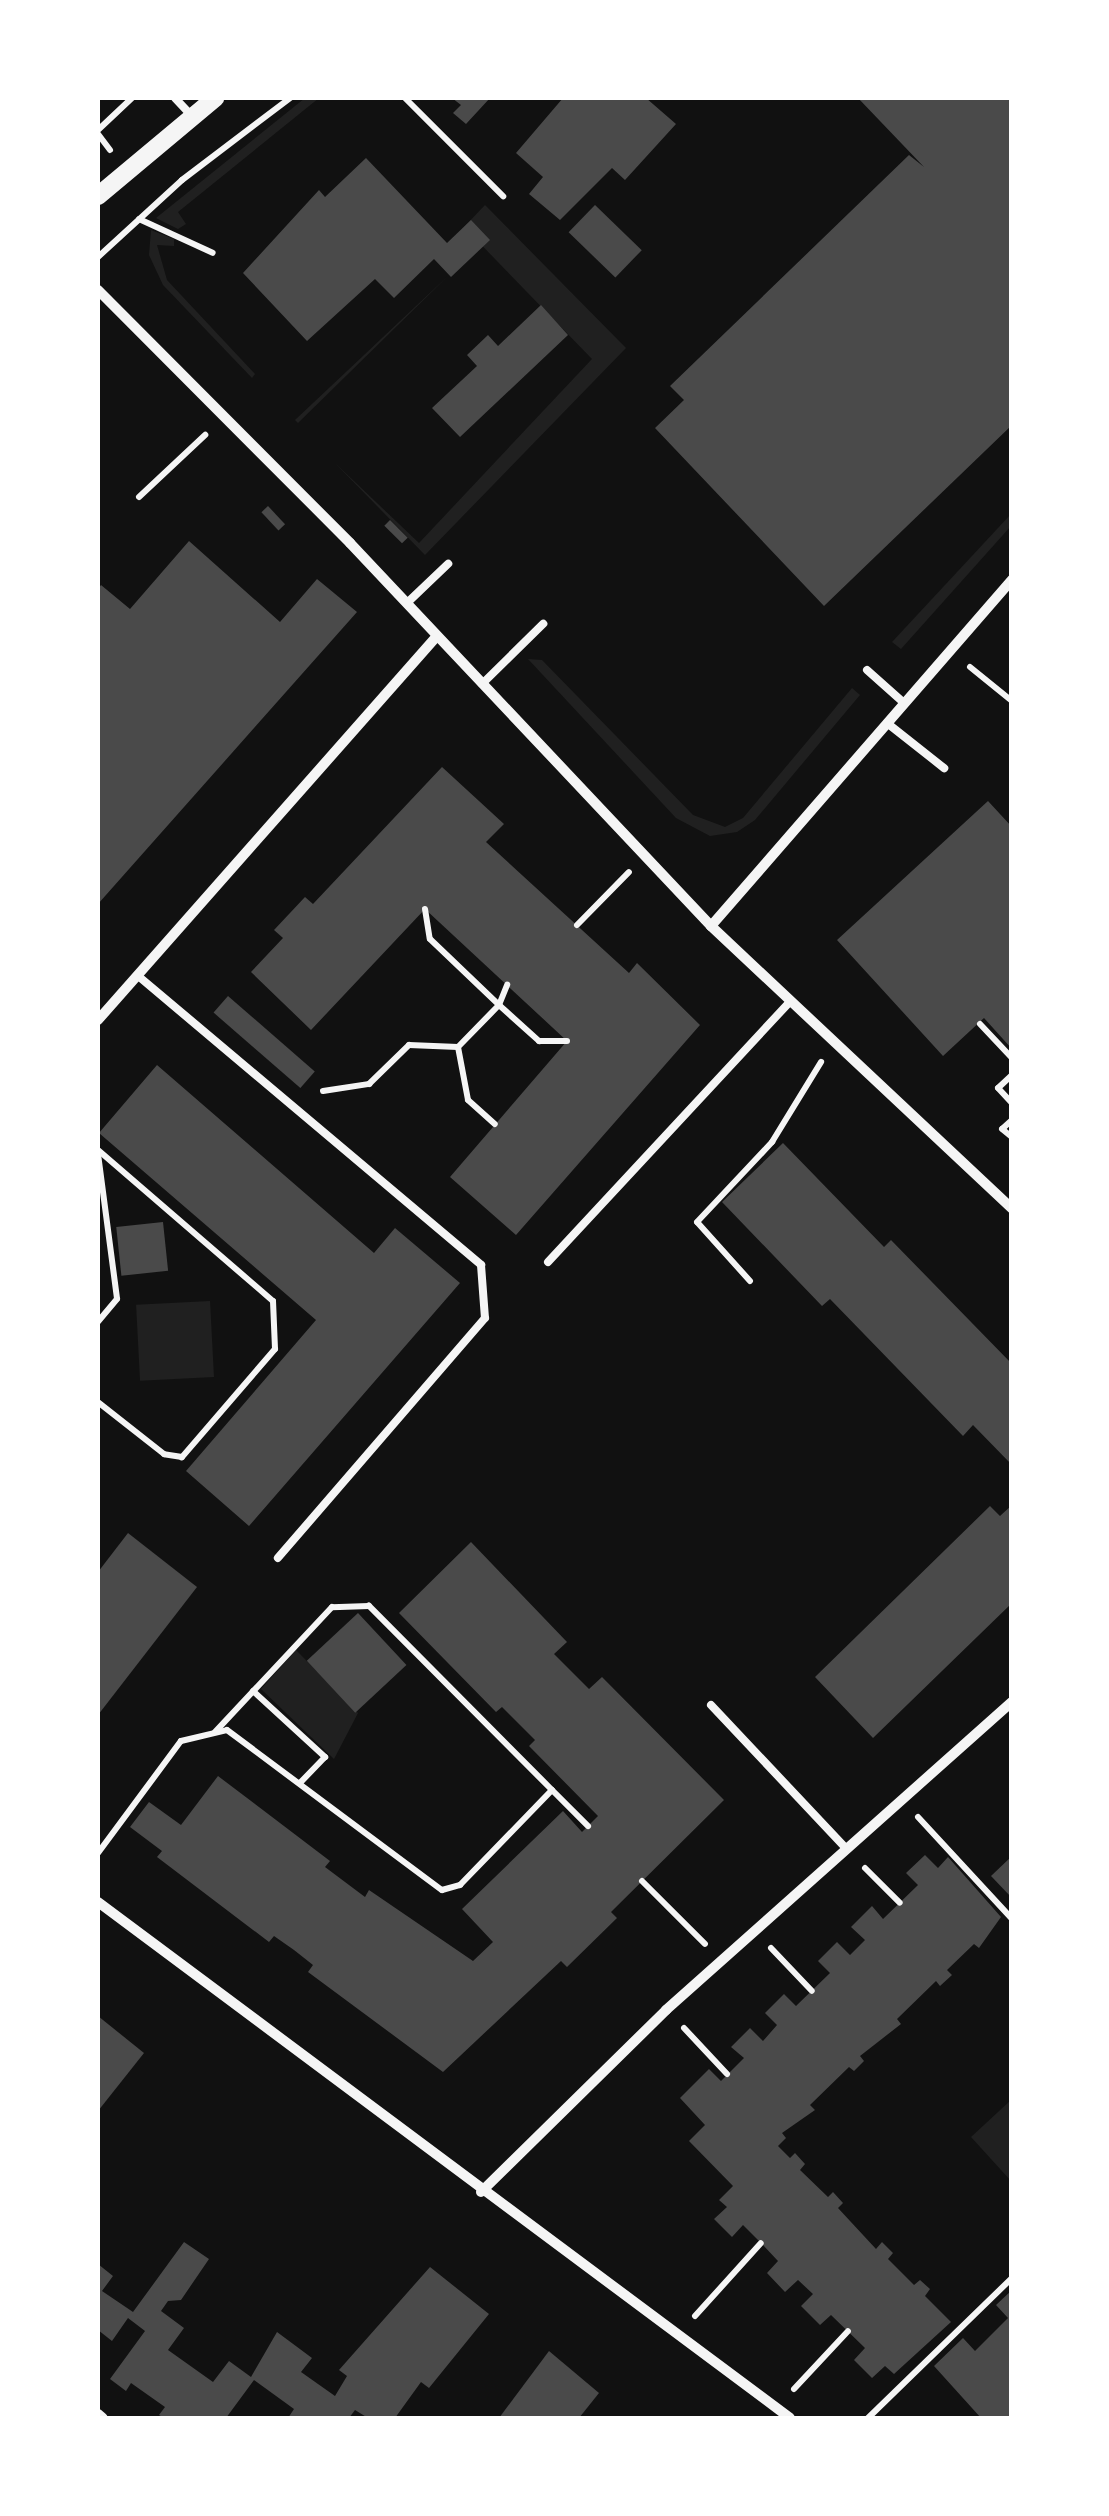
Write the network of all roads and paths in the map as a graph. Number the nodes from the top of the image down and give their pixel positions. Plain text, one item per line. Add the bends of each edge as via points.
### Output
1 (132, 98) edge
2 (175, 98) edge
3 (214, 98) edge
4 (290, 98) edge
5 (405, 98) edge
6 (191, 115) junction
7 (98, 130) edge
8 (98, 196) edge
9 (504, 196) dead end
10 (139, 219) junction
11 (213, 253) dead end
12 (98, 258) edge
13 (98, 290) edge
14 (224, 416) junction
15 (139, 497) dead end
16 (448, 564) dead end
17 (1012, 580) edge
18 (407, 603) junction
19 (543, 624) dead end
20 (437, 636) junction
21 (950, 650) junction
22 (867, 670) dead end
23 (482, 684) junction
24 (1012, 702) edge
25 (904, 703) junction
26 (888, 723) junction
27 (944, 768) dead end
28 (644, 856) junction
29 (425, 908) dead end
30 (577, 926) dead end
31 (711, 926) junction
32 (137, 975) junction
33 (507, 985) dead end
34 (789, 1003) junction
35 (499, 1005) junction
36 (98, 1020) edge
37 (980, 1024) dead end
38 (567, 1041) dead end
39 (832, 1043) junction
40 (458, 1046) junction
41 (1012, 1058) edge
42 (1012, 1075) edge
43 (323, 1090) dead end
44 (1012, 1103) edge
45 (1012, 1120) edge
46 (496, 1124) dead end
47 (1012, 1137) edge
48 (98, 1152) edge
49 (1012, 1209) edge
50 (548, 1262) dead end
51 (750, 1280) dead end
52 (98, 1322) edge
53 (98, 1402) edge
54 (278, 1558) dead end
55 (253, 1691) junction
56 (1012, 1702) edge
57 (710, 1706) dead end
58 (215, 1732) junction
59 (300, 1784) junction
60 (552, 1790) junction
61 (902, 1798) junction
62 (588, 1826) dead end
63 (845, 1847) junction
64 (98, 1852) edge
65 (642, 1881) dead end
66 (98, 1902) edge
67 (900, 1902) dead end
68 (1012, 1919) edge
69 (753, 1930) junction
70 (721, 1960) junction
71 (812, 1990) dead end
72 (666, 2010) junction
73 (728, 2074) dead end
74 (481, 2192) junction
75 (761, 2243) dead end
76 (1012, 2278) edge
77 (848, 2331) dead end
78 (678, 2335) junction
79 (777, 2408) junction
80 (790, 2418) edge
81 (868, 2418) edge

1 - 7 path
2 - 6 lane
3 - 6 street
4 - 10 path
5 - 9 path
6 - 8 street
10 - 11 path
10 - 12 path
13 - 14 street
14 - 15 path
14 - 18 street
16 - 18 lane
17 - 21 street
18 - 20 street
19 - 23 lane
20 - 23 street
20 - 32 street
21 - 24 path
21 - 25 street
22 - 25 lane
23 - 28 street
25 - 26 street
26 - 27 lane
26 - 31 street
28 - 30 path
28 - 31 street
29 - 35 path via 430,939
31 - 34 street
32 - 36 street
32 - 54 lane via 481,1265 485,1318
33 - 35 path
34 - 39 street
34 - 50 lane
35 - 38 path via 540,1041
35 - 40 path
37 - 41 path
39 - 49 street
39 - 51 path via 772,1142 697,1222
40 - 43 path via 410,1045 369,1084
40 - 46 path via 468,1100
42 - 44 path via 998,1088
45 - 47 path via 1002,1129
48 - 52 path via 117,1299
48 - 53 path via 273,1301 275,1349 182,1456 164,1454
55 - 58 path
55 - 59 path via 325,1757
55 - 60 path via 332,1607 369,1606
56 - 61 street
57 - 63 lane
58 - 59 path via 226,1730
58 - 64 path via 181,1742
59 - 60 path via 442,1890 460,1885
60 - 62 path
61 - 63 street
61 - 68 path
63 - 67 path
63 - 69 street
65 - 70 path
66 - 74 street
69 - 70 street
69 - 71 path
70 - 72 street
72 - 73 path
72 - 74 street
74 - 78 street
75 - 78 path
76 - 81 path
77 - 79 path
78 - 79 street
79 - 80 street

